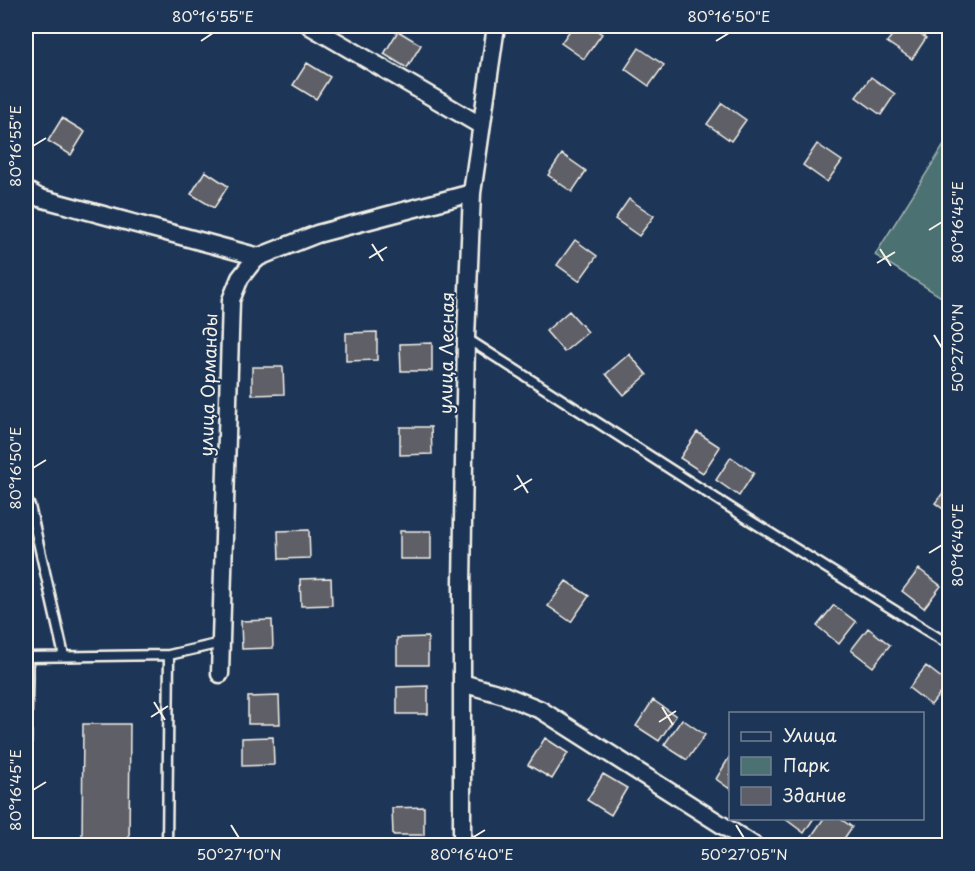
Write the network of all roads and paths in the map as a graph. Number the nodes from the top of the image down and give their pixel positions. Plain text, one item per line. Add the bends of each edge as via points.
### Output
1 (310, 26) edge
2 (496, 26) edge
3 (480, 125) junction
4 (26, 190) edge
5 (472, 193) junction
6 (259, 257) junction
7 (466, 338) junction
8 (26, 499) edge
9 (221, 643) junction
10 (950, 645) edge
11 (169, 655) junction
12 (64, 656) junction
13 (27, 657) edge
14 (220, 674) dead end
15 (462, 683) junction
16 (26, 750) edge
17 (167, 846) edge
18 (462, 846) edge
19 (755, 846) edge

1 - 3 street
2 - 3 street, улица Лесная
3 - 5 street, улица Лесная
4 - 6 street via 40,198
5 - 6 street, улица Орманды via 317,234
5 - 7 street, улица Лесная
6 - 9 street, улица Орманды via 240,278 231,300
7 - 10 lane
7 - 15 street, улица Лесная
8 - 12 lane
9 - 11 lane
9 - 14 street, улица Орманды
11 - 12 lane
11 - 17 lane
12 - 13 lane
13 - 16 lane
15 - 18 street, улица Лесная
15 - 19 street via 541,710

